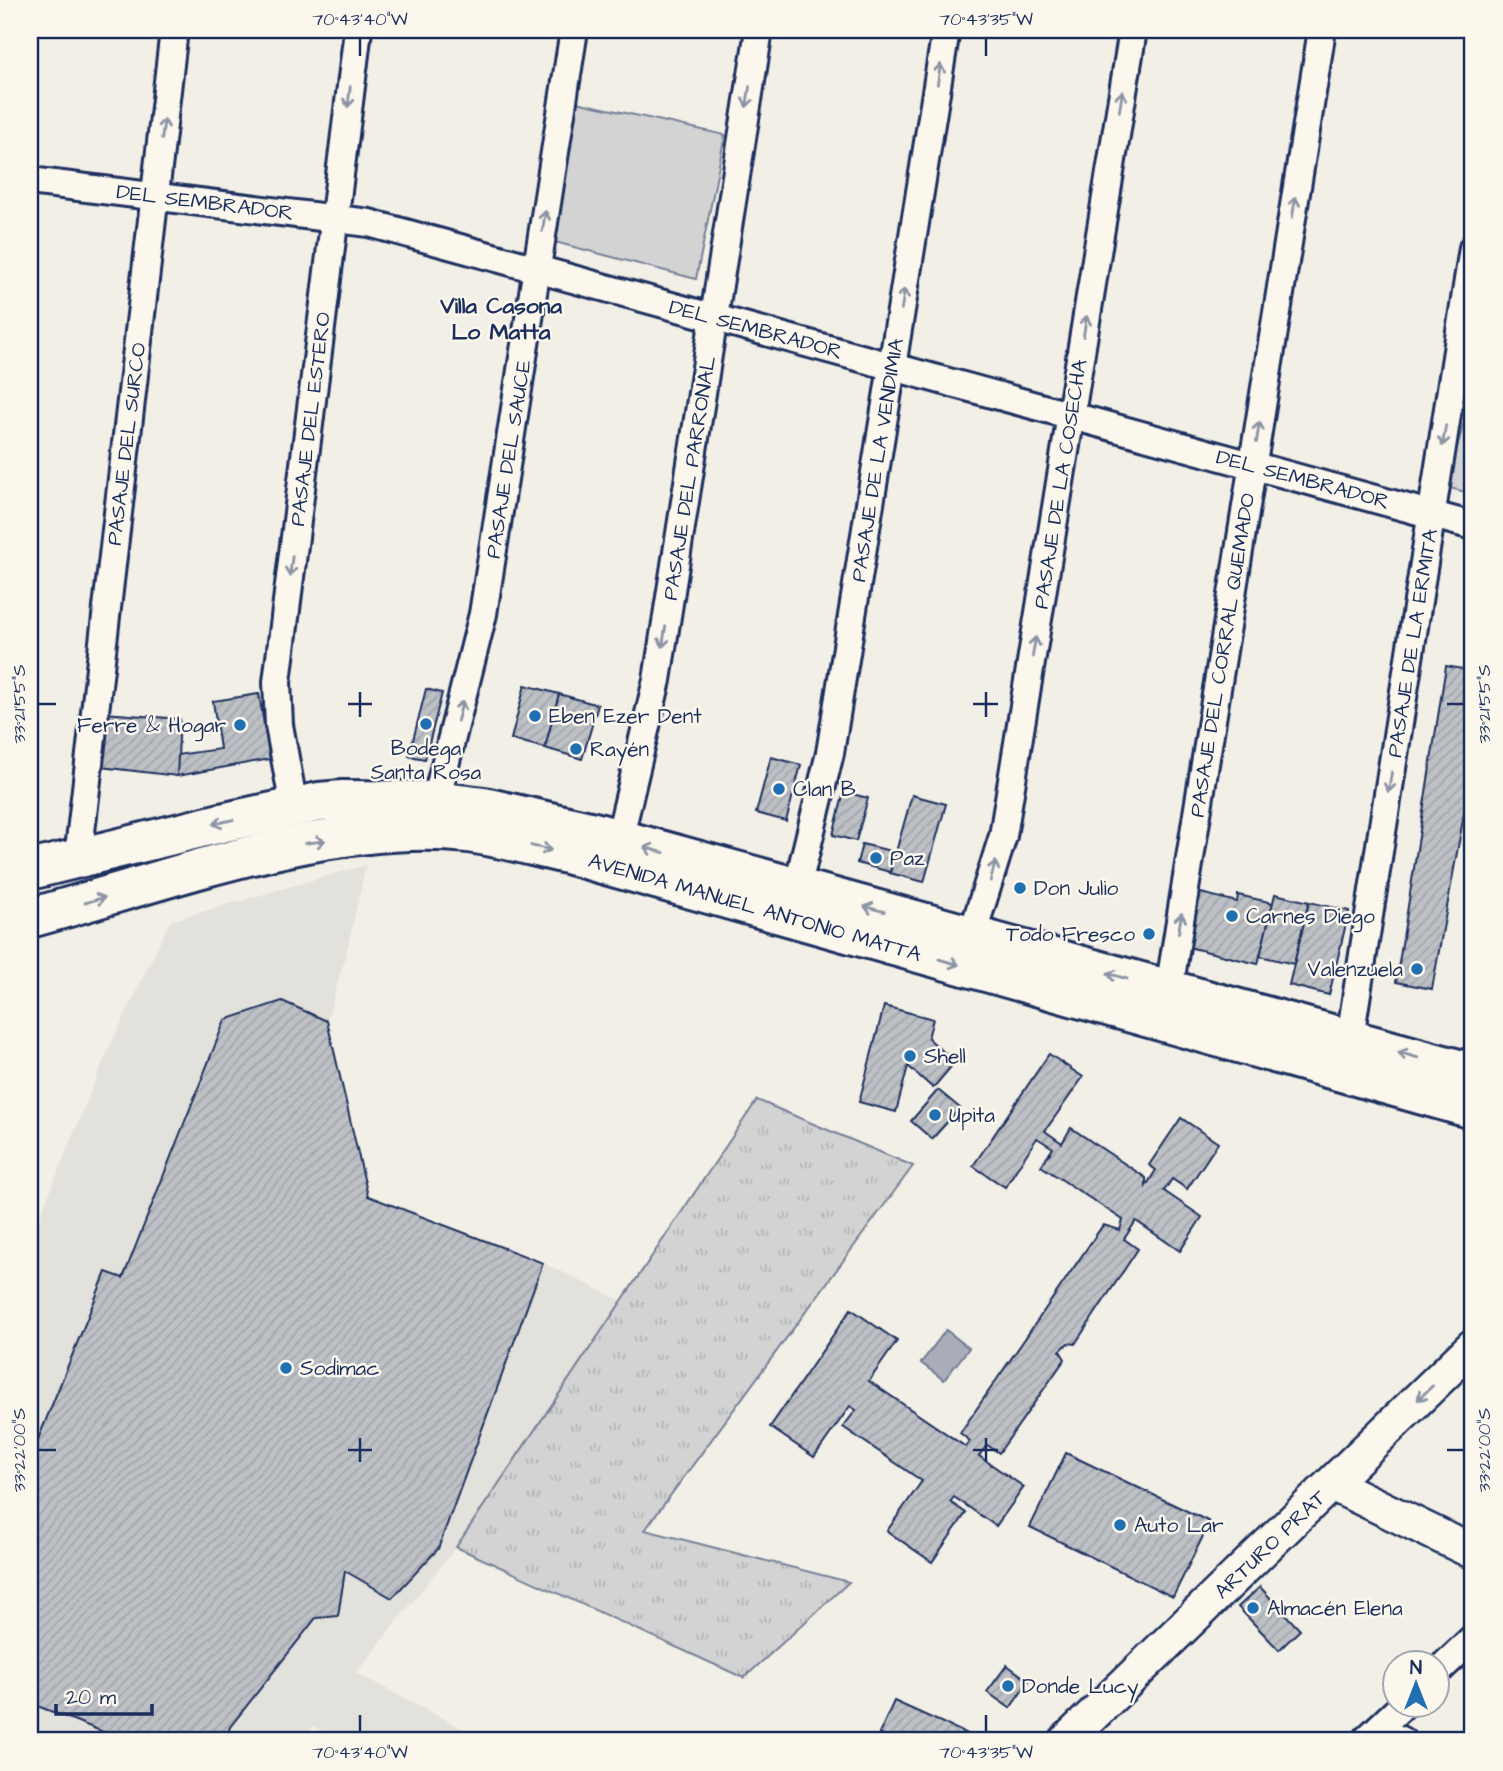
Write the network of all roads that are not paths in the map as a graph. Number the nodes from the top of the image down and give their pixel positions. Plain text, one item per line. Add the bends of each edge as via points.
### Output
1 (174, 30) edge
2 (358, 30) edge
3 (574, 30) edge
4 (759, 30) edge
5 (946, 30) edge
6 (1133, 30) edge
7 (1322, 30) edge
8 (30, 181) edge
9 (155, 196) junction
10 (334, 218) junction
11 (1473, 248) edge
12 (537, 268) junction
13 (714, 317) junction
14 (892, 366) junction
15 (1462, 401) edge
16 (1071, 415) junction
17 (1252, 465) junction
18 (1432, 514) junction
19 (1473, 526) edge
20 (436, 801) junction
21 (294, 807) junction
22 (619, 840) junction
23 (78, 858) junction
24 (30, 870) edge
25 (797, 888) junction
26 (30, 918) edge
27 (972, 935) junction
28 (1169, 990) junction
29 (1350, 1038) junction
30 (1473, 1073) edge
31 (1473, 1109) edge
32 (1473, 1346) edge
33 (1332, 1485) junction
34 (1473, 1552) edge
35 (1473, 1638) edge
36 (1450, 1660) edge
37 (1390, 1718) edge
38 (1372, 1735) edge
39 (1066, 1741) edge
40 (1402, 1741) edge

9 -> 1 street, PASAJE DEL SURCO
2 -> 10 street, PASAJE DEL ESTERO
12 -> 3 street, PASAJE DEL SAUCE
4 -> 13 street, PASAJE DEL PARRONAL
14 -> 5 street, PASAJE DE LA VENDIMIA
16 -> 6 street, PASAJE DE LA COSECHA
17 -> 7 street, PASAJE DEL CORRAL QUEMADO
8 - 9 street, DEL SEMBRADOR
9 - 10 street, DEL SEMBRADOR
9 - 23 street, PASAJE DEL SURCO
10 - 12 street, DEL SEMBRADOR via 404,231
10 -> 21 street, PASAJE DEL ESTERO via 277,682 279,725
11 - 15 street, PASAJE DE LA ERMITA
12 - 13 street, DEL SEMBRADOR
20 -> 12 street, PASAJE DEL SAUCE via 483,614
13 - 14 street, DEL SEMBRADOR
13 -> 22 street, PASAJE DEL PARRONAL via 657,680
14 - 16 street, DEL SEMBRADOR
14 - 25 street, PASAJE DE LA VENDIMIA via 830,753
15 -> 18 street, PASAJE DE LA ERMITA
16 - 17 street, DEL SEMBRADOR
27 -> 16 street, PASAJE DE LA COSECHA via 1003,836
17 - 18 street, DEL SEMBRADOR
28 -> 17 street, PASAJE DEL CORRAL QUEMADO
18 - 19 street, DEL SEMBRADOR
18 -> 29 street, PASAJE DE LA ERMITA
20 - 21 main road, AVENIDA MANUEL ANTONIO MATTA via 342,800
20 - 22 main road, AVENIDA MANUEL ANTONIO MATTA via 524,816
21 -> 23 main road, AVENIDA MANUEL ANTONIO MATTA
25 -> 22 main road, AVENIDA MANUEL ANTONIO MATTA
23 - 24 main road, AVENIDA MANUEL ANTONIO MATTA
27 -> 25 main road, AVENIDA MANUEL ANTONIO MATTA
26 -> 31 main road, AVENIDA MANUEL ANTONIO MATTA via 308,843 388,834 467,833 567,854
28 -> 27 main road, AVENIDA MANUEL ANTONIO MATTA
28 - 29 main road, AVENIDA MANUEL ANTONIO MATTA
30 -> 29 main road, AVENIDA MANUEL ANTONIO MATTA
32 -> 33 street, ARTURO PRAT
33 - 34 street
33 - 39 street, ARTURO PRAT
35 - 36 street
37 - 38 street
38 - 40 street

